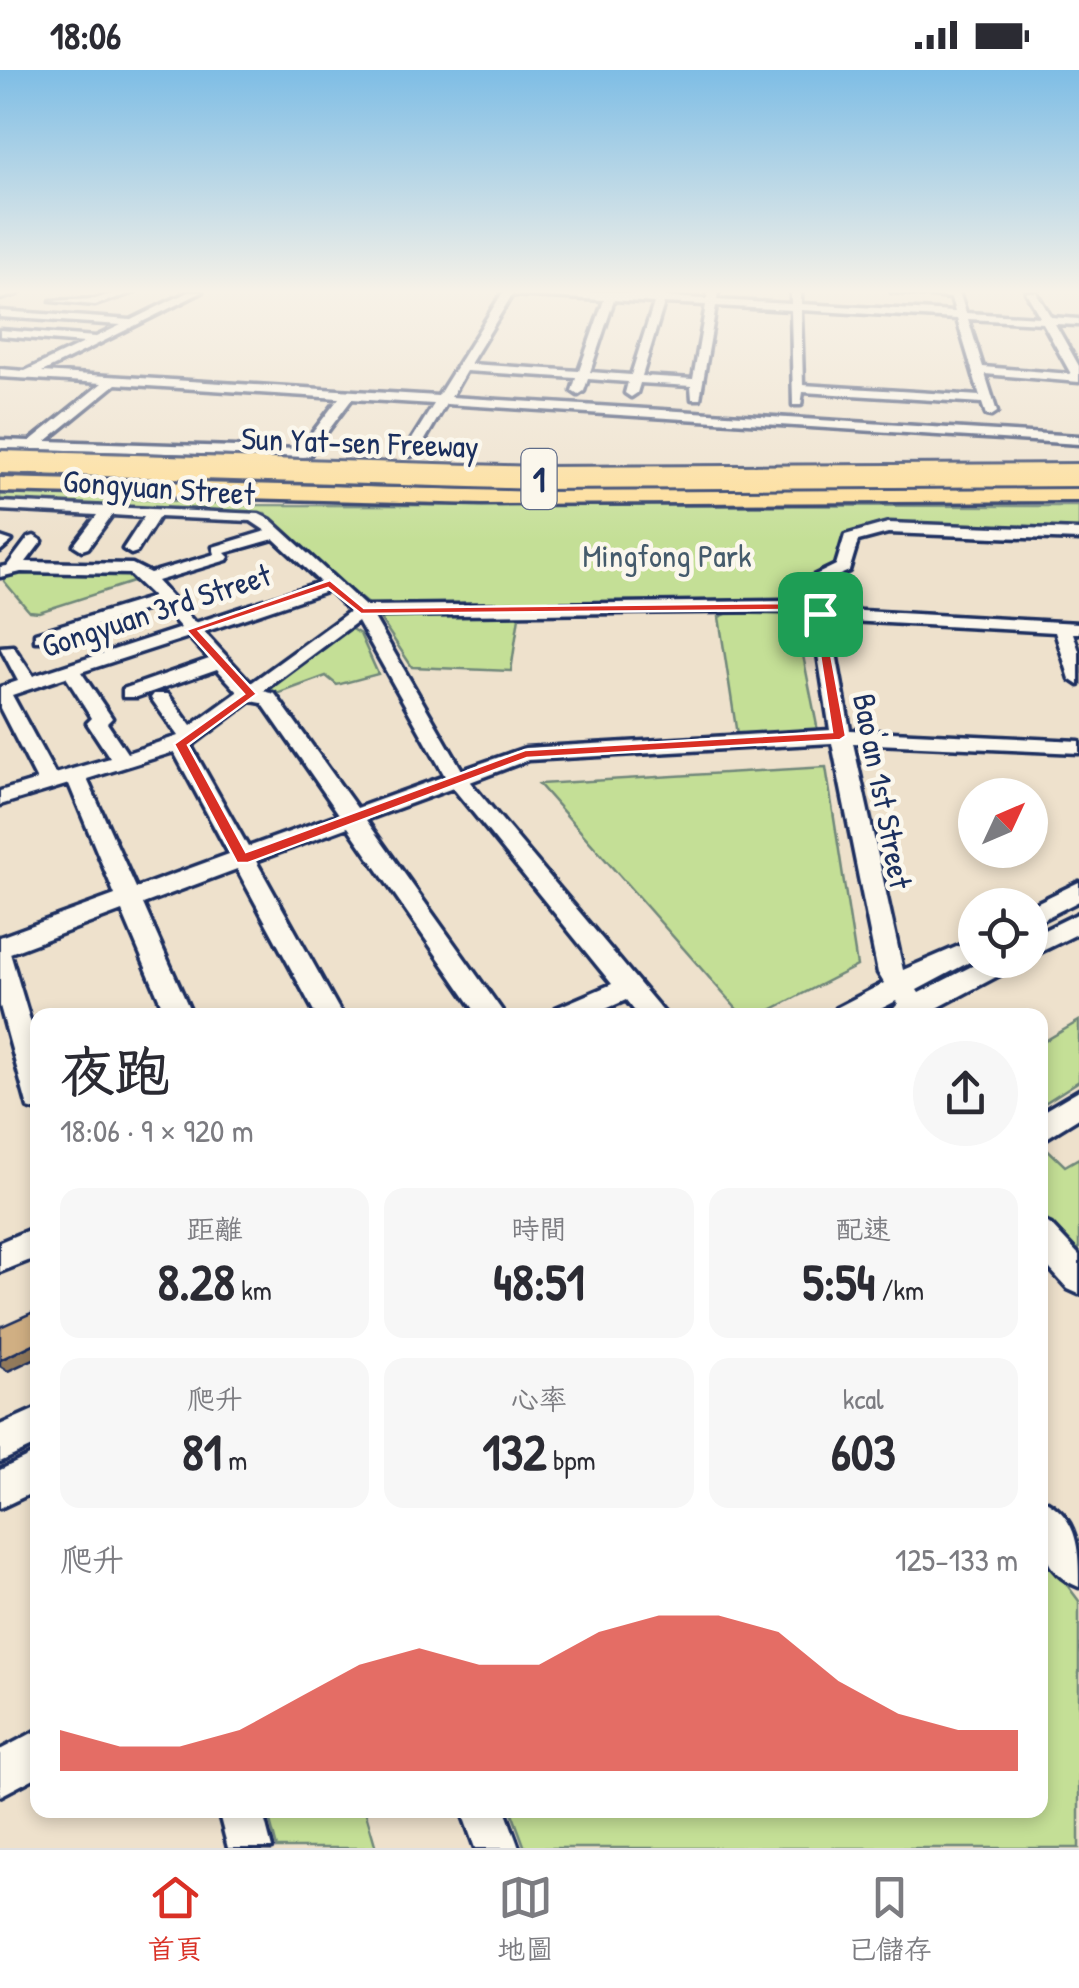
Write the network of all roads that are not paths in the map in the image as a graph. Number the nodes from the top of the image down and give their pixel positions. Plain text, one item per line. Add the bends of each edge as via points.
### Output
1 (26, 375) edge
2 (40, 375) edge
3 (457, 375) edge
4 (570, 375) edge
5 (637, 375) edge
6 (699, 375) edge
7 (796, 375) edge
8 (980, 375) edge
9 (1036, 375) edge
10 (584, 376) junction
11 (1079, 378) edge
12 (636, 379) junction
13 (112, 381) junction
14 (698, 382) junction
15 (0, 388) edge
16 (796, 388) junction
17 (348, 394) junction
18 (442, 400) junction
19 (988, 400) junction
20 (571, 408) junction
21 (625, 412) junction
22 (693, 416) junction
23 (796, 423) junction
24 (31, 424) dead end
25 (998, 435) junction
26 (1079, 440) edge
27 (33, 446) junction
28 (0, 452) edge
29 (417, 461) junction
30 (0, 470) edge
31 (1079, 470) edge
32 (0, 482) edge
33 (1079, 491) edge
34 (554, 497) junction
35 (0, 506) edge
36 (108, 511) junction
37 (154, 512) junction
38 (277, 533) junction
39 (1079, 535) edge
40 (34, 541) dead end
41 (82, 545) dead end
42 (131, 549) dead end
43 (7, 570) edge
44 (147, 580) junction
45 (330, 584) junction
46 (164, 599) junction
47 (361, 611) junction
48 (820, 614) junction
49 (1071, 627) edge
50 (192, 630) junction
51 (41, 638) dead end
52 (7, 650) dead end
53 (221, 662) junction
54 (70, 670) junction
55 (1079, 679) edge
56 (29, 684) junction
57 (0, 693) edge
58 (130, 693) dead end
59 (251, 694) junction
60 (161, 698) dead end
61 (840, 736) junction
62 (185, 741) junction
63 (1079, 747) edge
64 (123, 762) junction
65 (76, 777) junction
66 (458, 781) junction
67 (50, 784) junction
68 (0, 798) edge
69 (352, 818) junction
70 (242, 859) junction
71 (1079, 890) edge
72 (130, 901) junction
73 (1048, 907) edge
74 (1079, 922) edge
75 (1048, 938) edge
76 (0, 947) edge
77 (0, 958) edge
78 (958, 962) edge
79 (965, 978) edge
80 (630, 987) junction
81 (905, 1004) edge
82 (176, 1008) edge
83 (326, 1008) edge
84 (487, 1008) edge
85 (582, 1008) edge
86 (647, 1008) edge
87 (30, 1070) edge
88 (1079, 1102) edge
89 (1048, 1123) edge
90 (30, 1244) edge
91 (1048, 1244) edge
92 (0, 1257) edge
93 (1079, 1278) edge
94 (30, 1429) edge
95 (0, 1444) edge
96 (30, 1474) edge
97 (0, 1490) edge
98 (1048, 1527) edge
99 (1079, 1568) edge
100 (30, 1756) edge
101 (0, 1774) edge
102 (242, 1818) edge
103 (486, 1818) edge
104 (250, 1848) edge
105 (498, 1848) edge

1 - 15 street
2 - 13 street
3 - 18 street
4 - 10 street
5 - 12 street
6 - 14 street
7 - 16 street
8 - 19 street
9 - 11 street
10 - 12 street
10 - 20 street
12 - 14 street
12 - 21 street
13 - 17 street
13 - 27 street
14 - 22 street
16 - 19 street
16 - 23 street
17 - 18 street
17 - 27 street via 304,453
18 - 20 street
18 - 29 street
19 - 25 street
20 - 21 street
21 - 22 street
22 - 23 street
23 - 25 street
24 - 28 street
25 - 26 street
27 - 28 street
28 - 29 highway
28 - 29 highway, bridge via 375,470
28 - 31 highway, Sun Yat-sen Freeway / 1, bridge via 513,479 860,481
29 - 31 highway via 846,472
30 - 33 highway, Sun Yat-sen Freeway / 1 via 510,488
32 - 34 highway
32 - 34 highway via 318,496
33 - 34 highway
35 - 36 street, Gongyuan Street
36 - 37 street, Gongyuan Street
36 - 41 street
37 - 38 street, Gongyuan Street via 254,517
37 - 42 street
38 - 44 street
38 - 45 street, Gongyuan Street
39 - 48 street, Bao'an 1st Street via 888,528 851,538 844,568 805,584
40 - 43 street
43 - 44 street via 132,569
44 - 46 street
45 - 47 street, Gongyuan Street
45 - 50 street, Gongyuan 3rd Street
46 - 50 street
46 - 51 street
47 - 48 street via 783,606
47 - 59 street
47 - 66 street, Gongyuan Street
48 - 49 street
48 - 61 street, Bao'an 1st Street
49 - 55 street
50 - 53 street
50 - 54 street, Gongyuan 3rd Street
52 - 56 street
53 - 58 street
53 - 59 street
54 - 56 street, Gongyuan 3rd Street
54 - 64 street
56 - 57 street, Gongyuan 3rd Street
57 - 67 street
59 - 62 street
59 - 69 street via 268,698
60 - 62 street
61 - 63 street
61 - 66 street via 525,754
61 - 81 street, Bao'an 1st Street via 891,972
62 - 64 street
62 - 70 street
64 - 65 street
65 - 67 street
65 - 72 street
66 - 69 street
66 - 80 street, Gongyuan Street
67 - 68 street
69 - 70 street
69 - 84 street
70 - 72 street
70 - 83 street
71 - 73 street
72 - 76 street
72 - 82 street
74 - 75 street
77 - 87 street
78 - 81 street
79 - 81 street
80 - 85 street
80 - 86 street, Gongyuan Street
88 - 89 street
90 - 92 street
91 - 93 street
94 - 95 street
96 - 97 street
98 - 99 street
100 - 101 street
102 - 104 street
103 - 105 street

